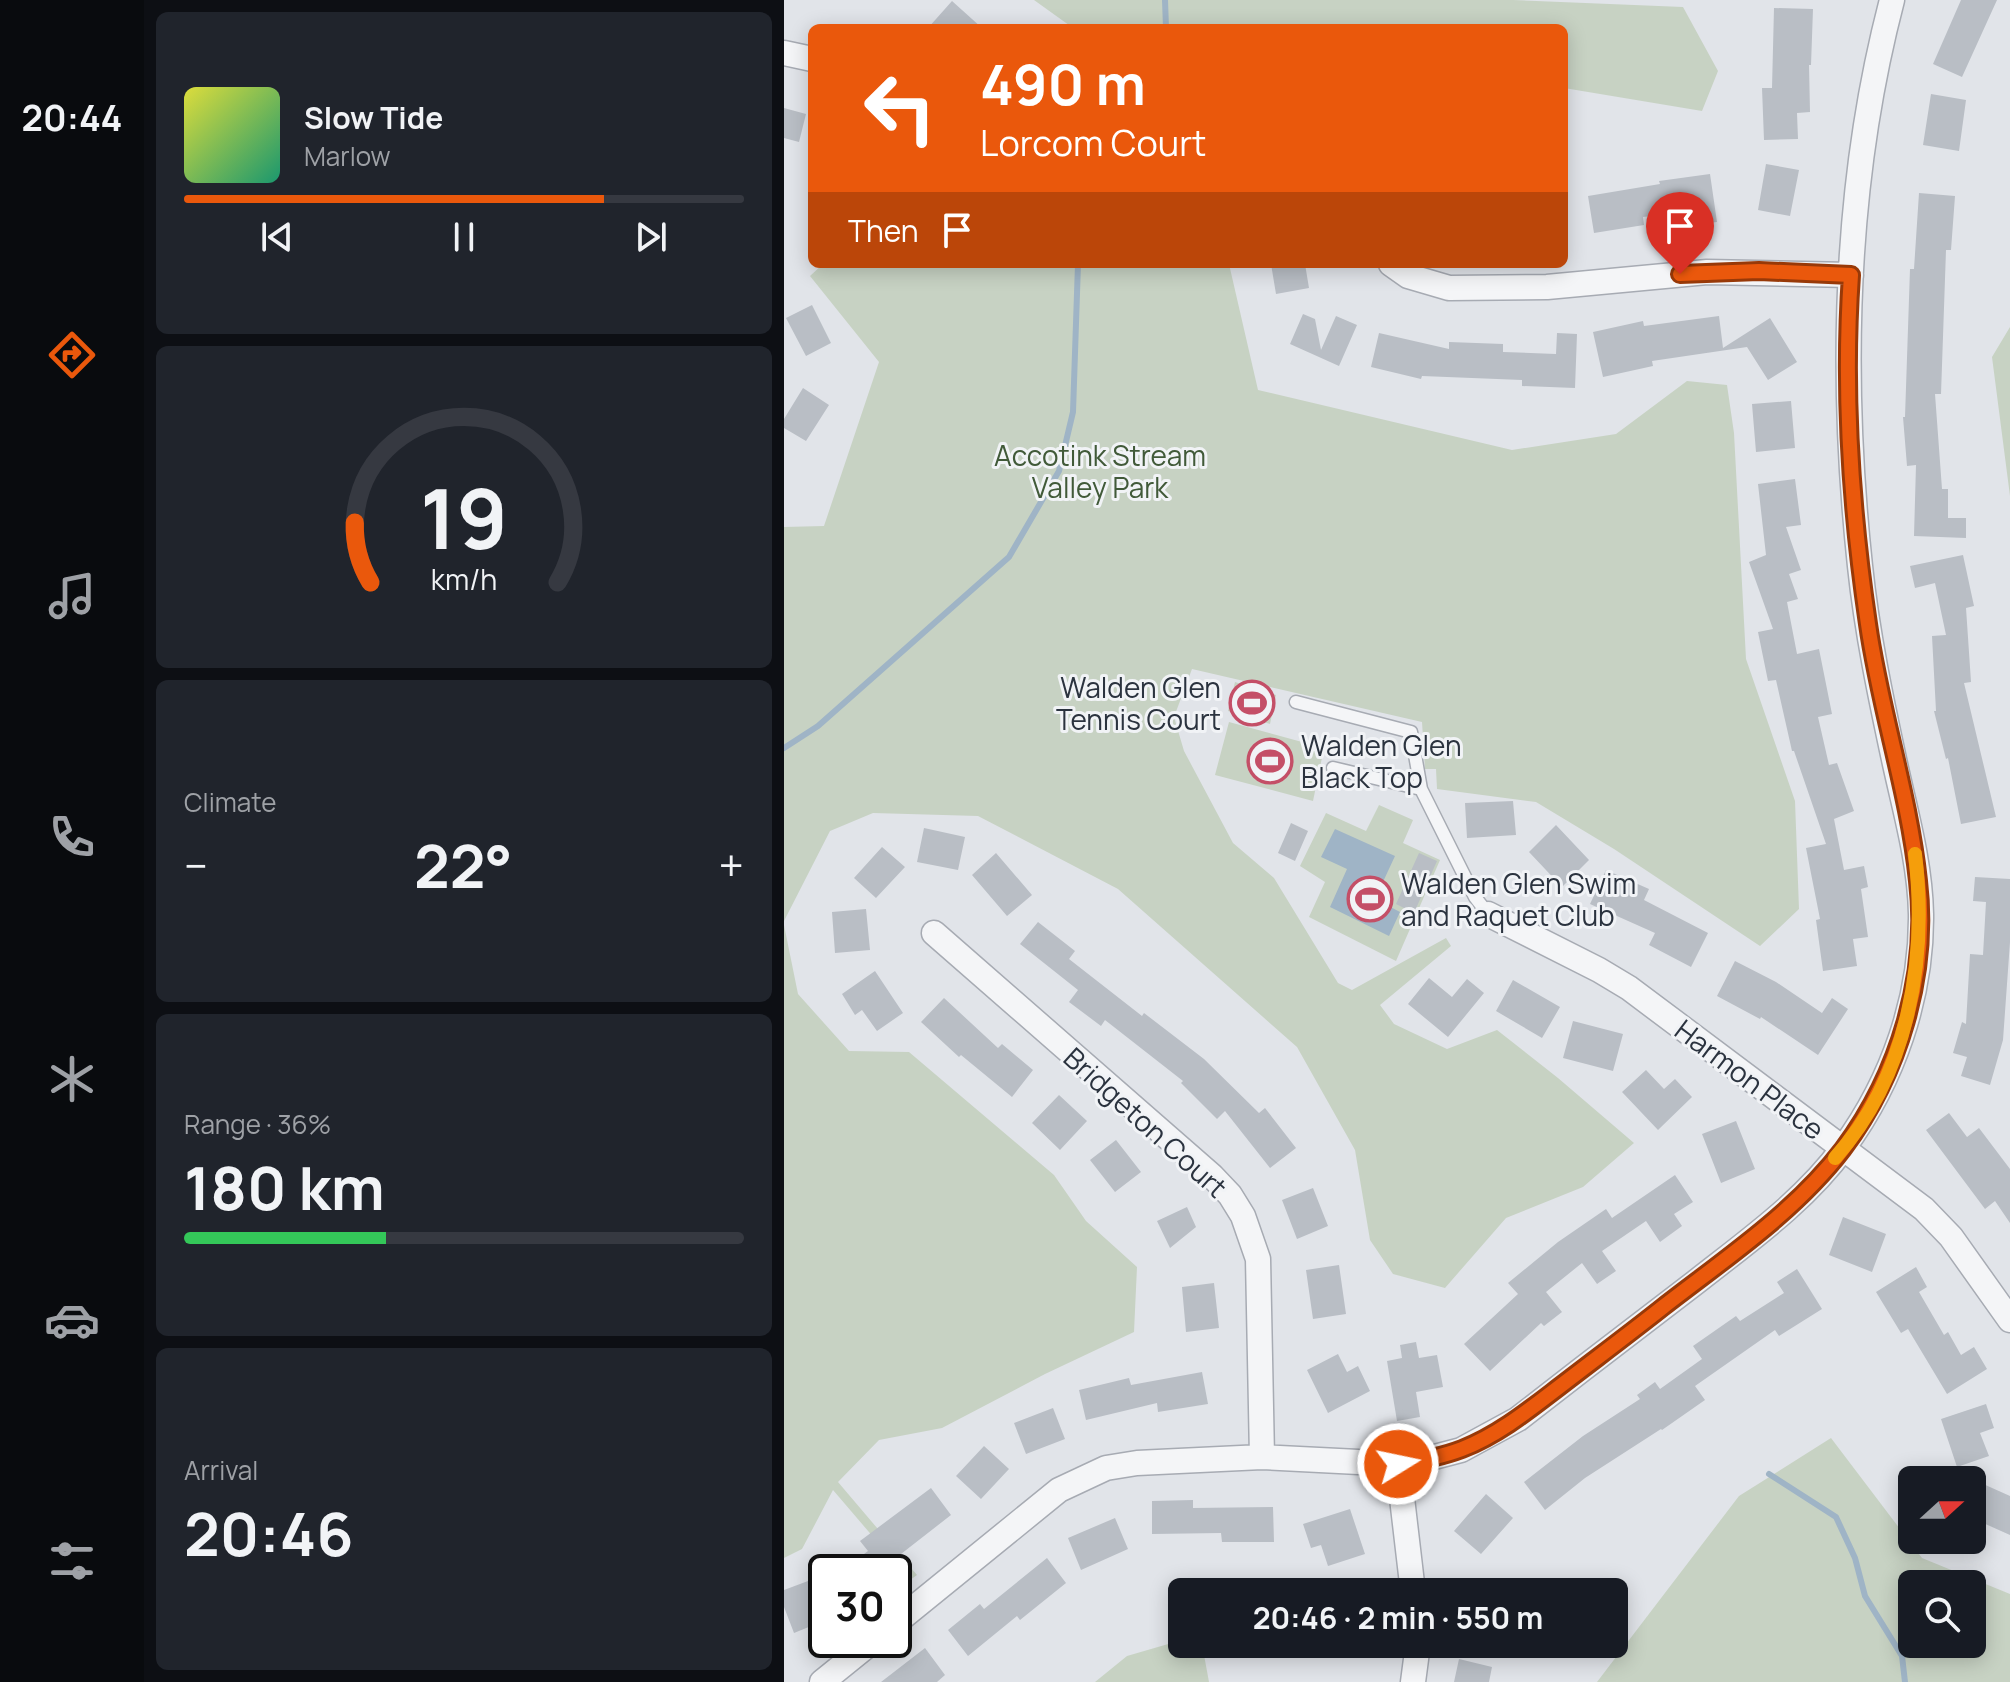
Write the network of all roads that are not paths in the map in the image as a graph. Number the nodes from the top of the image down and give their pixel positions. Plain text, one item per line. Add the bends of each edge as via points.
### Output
1 (1892, 0) edge
2 (784, 53) edge
3 (808, 58) edge
4 (1397, 268) edge
5 (1851, 275) junction
6 (1296, 702) dead end
7 (1333, 768) dead end
8 (1421, 789) junction
9 (1488, 914) joint
10 (934, 933) dead end
11 (1843, 1148) junction
12 (2010, 1320) edge
13 (1262, 1457) junction
14 (1398, 1464) junction
15 (1411, 1578) edge
16 (912, 1609) edge
17 (852, 1658) edge
18 (1416, 1658) edge
19 (822, 1682) edge
20 (1413, 1682) edge

1 - 5 street via 1864,140
2 - 3 street
4 - 5 street via 1449,288 1547,287 1707,272
5 - 11 street via 1850,443 1860,567 1883,707 1914,846 1921,915 1916,974 1900,1041 1870,1107
6 - 8 lane via 1411,732
7 - 8 lane
8 - 9 lane
9 - 11 street, Harmon Place via 1629,988
10 - 13 street, Bridgeton Court via 1212,1176 1243,1216 1260,1274
11 - 12 street, Harmon Place via 1940,1223
11 - 14 street via 1767,1227 1518,1419 1461,1450
13 - 14 street
13 - 16 street via 1137,1463 1090,1474 1059,1490
14 - 15 street
17 - 19 street
18 - 20 street

